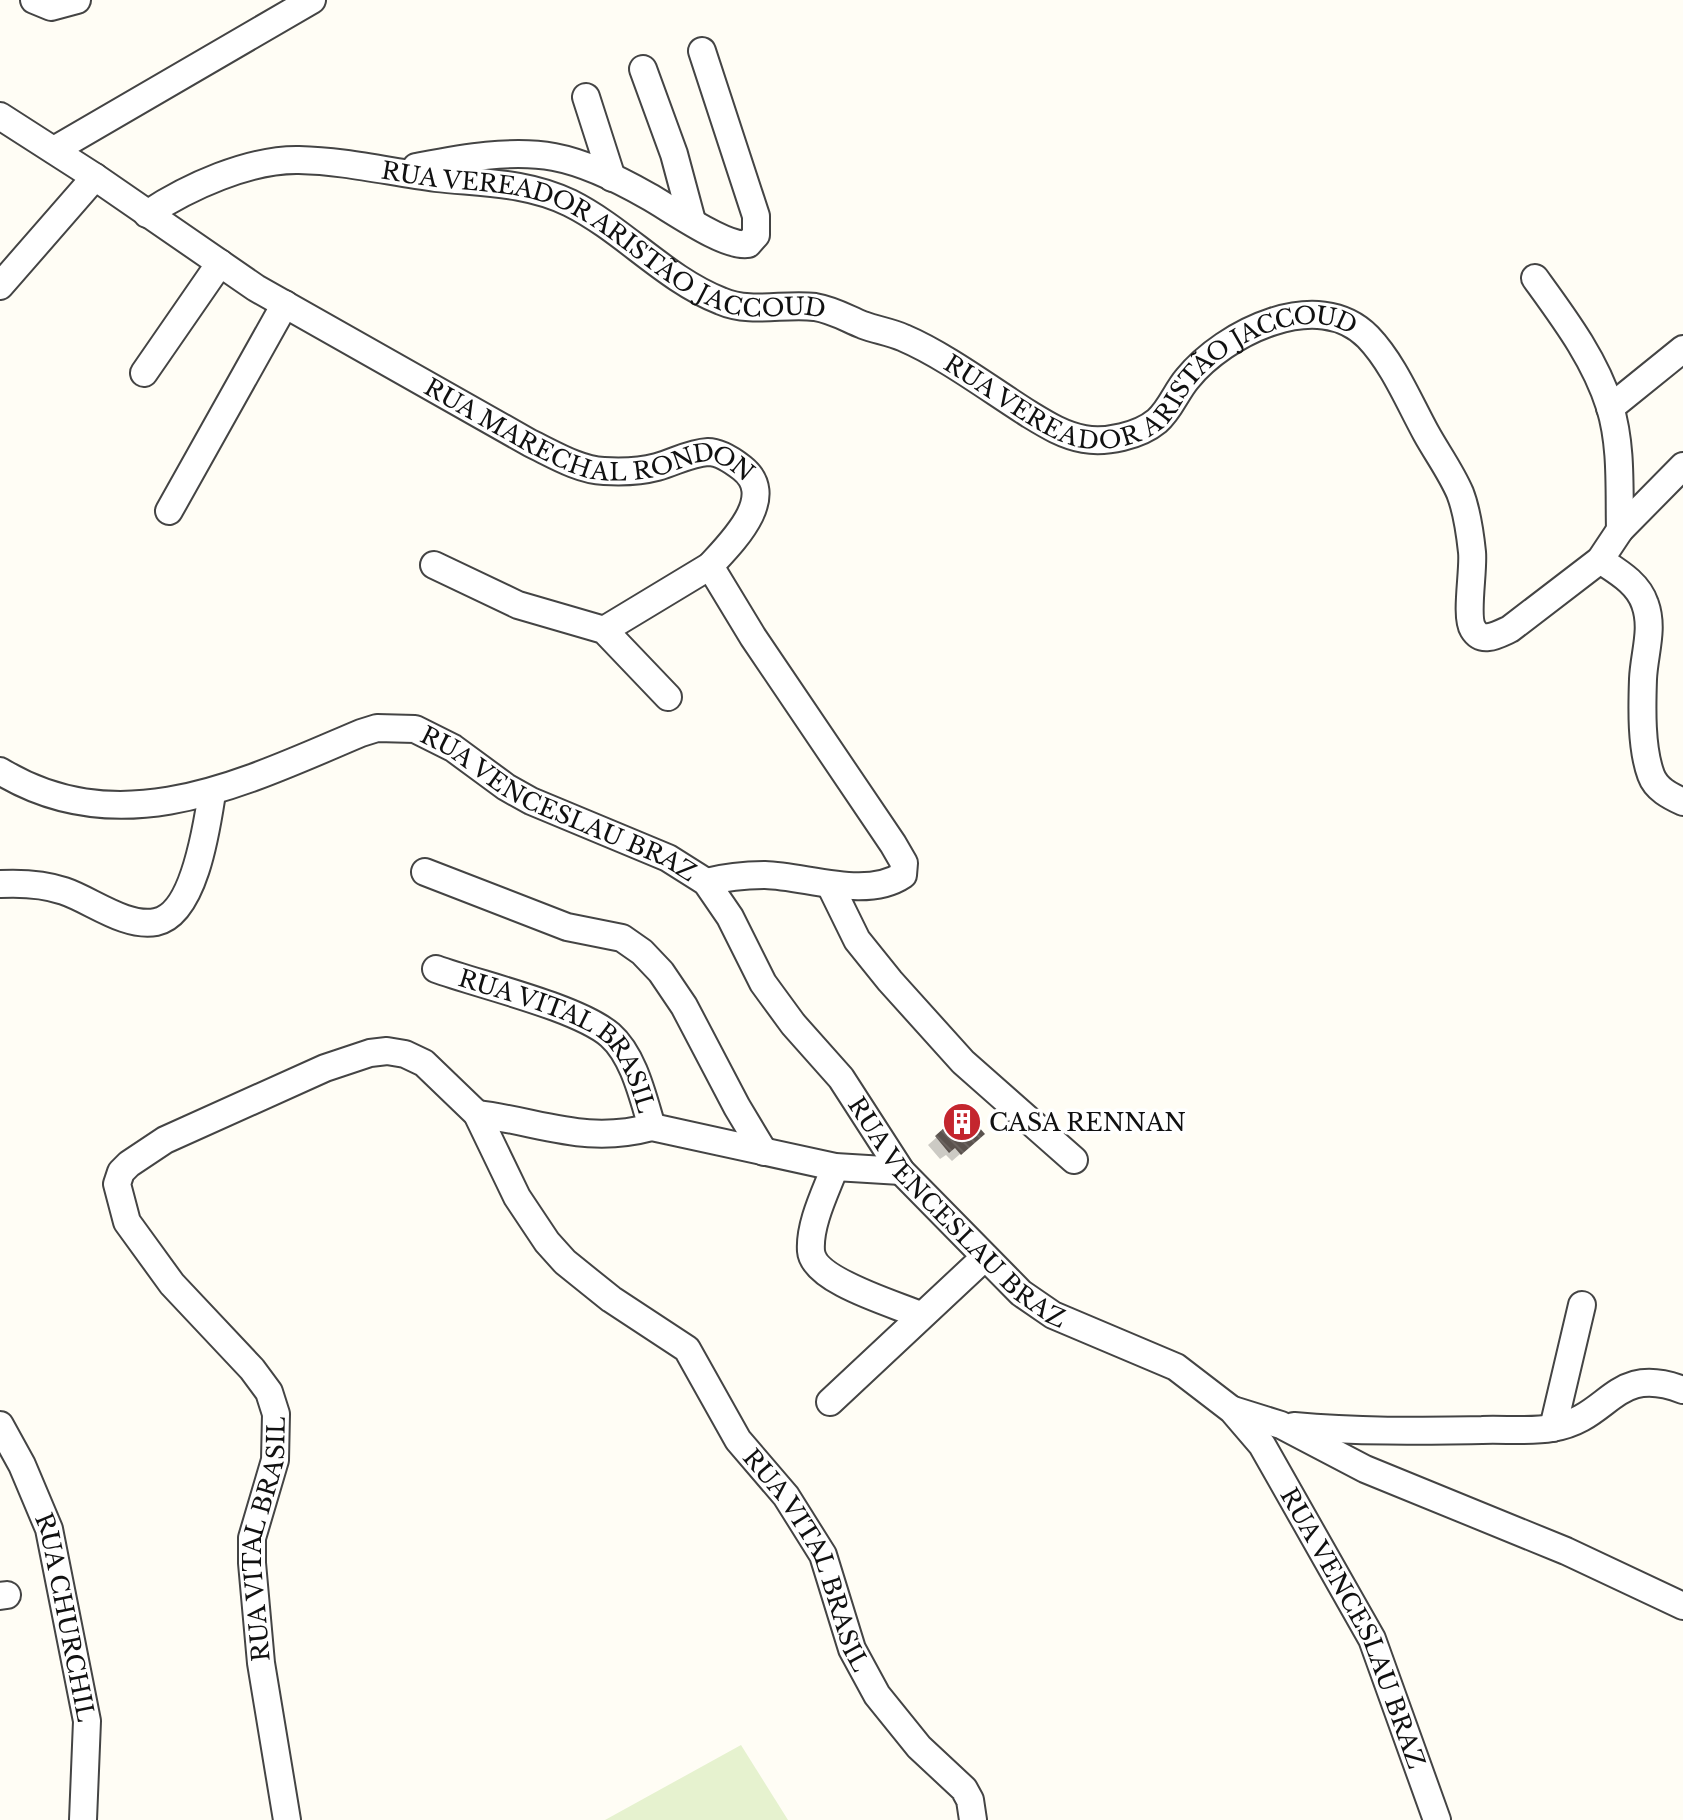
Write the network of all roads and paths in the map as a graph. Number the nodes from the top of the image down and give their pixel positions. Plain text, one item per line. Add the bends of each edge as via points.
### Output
1 (34, 0) edge
2 (77, 0) edge
3 (312, 0) edge
4 (702, 51) dead end
5 (643, 69) dead end
6 (586, 97) dead end
7 (0, 116) edge
8 (54, 150) junction
9 (393, 172) junction
10 (95, 177) junction
11 (612, 178) junction
12 (146, 214) junction
13 (692, 220) junction
14 (220, 263) junction
15 (1535, 278) dead end
16 (0, 286) edge
17 (285, 304) junction
18 (1683, 349) edge
19 (144, 373) dead end
20 (1610, 408) junction
21 (1683, 466) edge
22 (170, 511) dead end
23 (1620, 530) junction
24 (1600, 560) junction
25 (435, 565) dead end
26 (710, 566) junction
27 (604, 630) junction
28 (668, 696) dead end
29 (0, 771) edge
30 (212, 793) junction
31 (1683, 803) edge
32 (425, 872) dead end
33 (706, 882) junction
34 (0, 884) edge
35 (830, 885) junction
36 (436, 969) dead end
37 (737, 1107) junction
38 (477, 1114) junction
39 (652, 1127) junction
40 (716, 1142) junction
41 (765, 1152) junction
42 (1074, 1160) dead end
43 (835, 1167) junction
44 (901, 1171) junction
45 (985, 1257) junction
46 (1582, 1305) dead end
47 (920, 1315) junction
48 (1683, 1390) edge
49 (831, 1402) dead end
50 (1232, 1410) junction
51 (0, 1425) edge
52 (1281, 1425) junction
53 (1553, 1429) junction
54 (1683, 1606) edge
55 (83, 1820) edge
56 (287, 1820) edge
57 (973, 1820) edge
58 (1437, 1820) edge

1 - 2 street via 51,7
3 - 8 street
4 - 13 street via 756,216 756,235 743,245
5 - 13 street
6 - 11 street
7 - 8 street, RUA MARECHAL RONDON
8 - 10 street, RUA MARECHAL RONDON
9 - 11 street via 454,160 554,157
9 - 12 street, RUA VEREADOR ARISTÃO JACCOUD via 293,160 208,181
9 - 24 street, RUA VEREADOR ARISTÃO JACCOUD via 543,191 612,228 702,293 728,304 761,309 811,306 834,310 907,339 1055,430 1086,440 1133,434 1156,422 1187,378 1251,328 1309,315 1334,316 1372,342 1462,498 1472,551 1470,621 1475,633 1494,637 1510,629
10 - 12 street, RUA MARECHAL RONDON
10 - 16 street
11 - 13 street
12 - 14 street, RUA MARECHAL RONDON
14 - 17 street, RUA MARECHAL RONDON
14 - 19 street
15 - 20 street via 1591,359
17 - 22 street
17 - 26 street, RUA MARECHAL RONDON via 574,464 603,471 629,470 711,452 732,460 747,472 755,490 752,509 742,529
18 - 20 street
20 - 23 street via 1619,469
21 - 23 street
23 - 24 street
24 - 31 street via 1636,587 1645,604 1649,624 1643,679 1651,777 1663,792
25 - 27 street via 518,605
26 - 27 street, RUA MARECHAL RONDON
26 - 35 street via 904,863 903,875 892,882
27 - 28 street
29 - 30 street, RUA VENCESLAU BRAZ via 30,789 74,802 139,803
30 - 33 street, RUA VENCESLAU BRAZ via 361,733 377,728 415,729 453,748 531,801 668,858
30 - 34 street via 199,863 178,906 162,920 138,921 53,888
32 - 37 street via 533,916 622,938 642,952 684,1006
33 - 35 street via 768,875
33 - 44 street, RUA VENCESLAU BRAZ via 730,916 763,983 841,1078
35 - 42 street via 857,940 890,981 972,1070
36 - 39 street, RUA VITAL BRASIL via 555,1008 610,1035 634,1074
37 - 40 street
37 - 41 street
38 - 39 street, RUA VITAL BRASIL via 601,1136
38 - 56 street, RUA VITAL BRASIL via 424,1063 405,1054 370,1053 299,1079 165,1140 129,1164 117,1184 120,1203 135,1233 172,1284 253,1369 269,1392 276,1414 275,1460 252,1538 252,1563 261,1663
38 - 57 street, RUA VITAL BRASIL via 517,1197 547,1242 586,1281 687,1349 737,1440 786,1496 824,1555 852,1649 877,1695 919,1746 964,1789
39 - 40 street
40 - 41 street
41 - 43 street
43 - 44 street
43 - 47 street via 812,1236 817,1268
44 - 45 street, RUA VENCESLAU BRAZ
45 - 47 street
45 - 50 street, RUA VENCESLAU BRAZ via 1037,1307 1175,1367
46 - 53 street
47 - 49 street
48 - 53 street, RUA VENCESLAU BRAZ via 1635,1382 1620,1388 1586,1416
50 - 52 street, RUA VENCESLAU BRAZ
50 - 58 street, RUA VENCESLAU BRAZ via 1262,1445 1372,1639
51 - 55 street, RUA CHURCHIL via 49,1529 87,1721
52 - 53 street, RUA VENCESLAU BRAZ via 1350,1432
52 - 54 street, RUA VENCESLAU BRAZ via 1365,1469 1566,1550

